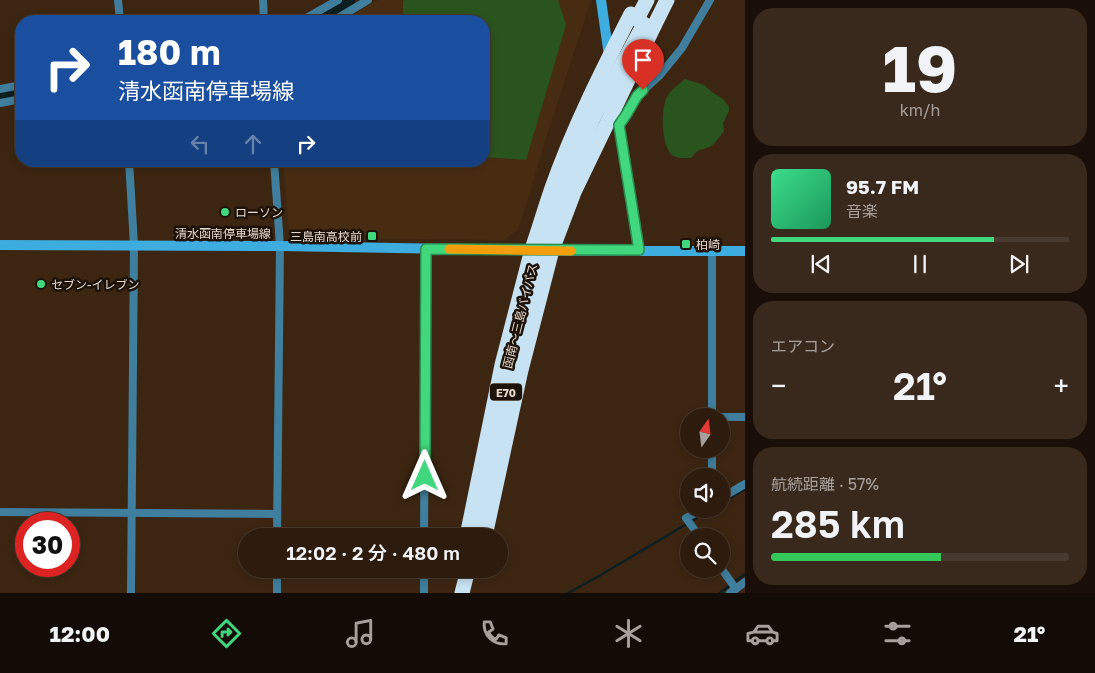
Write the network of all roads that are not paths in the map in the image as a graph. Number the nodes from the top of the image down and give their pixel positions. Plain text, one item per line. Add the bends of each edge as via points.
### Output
1 (118, 0) edge
2 (262, 0) edge
3 (338, 0) edge
4 (368, 0) edge
5 (601, 0) edge
6 (638, 0) edge
7 (647, 0) edge
8 (658, 0) edge
9 (667, 0) edge
10 (710, 0) edge
11 (119, 15) edge
12 (263, 15) edge
13 (312, 15) edge
14 (343, 15) edge
15 (641, 20) junction
16 (15, 87) edge
17 (1, 89) edge
18 (15, 99) edge
19 (2, 102) edge
20 (619, 125) junction
21 (129, 167) edge
22 (274, 167) edge
23 (0, 245) edge
24 (134, 246) junction
25 (280, 246) junction
26 (426, 249) junction
27 (532, 250) junction
28 (552, 250) junction
29 (639, 250) junction
30 (712, 250) junction
31 (745, 251) edge
32 (712, 408) edge
33 (730, 417) edge
34 (745, 417) edge
35 (745, 484) edge
36 (730, 493) edge
37 (0, 512) edge
38 (131, 513) junction
39 (277, 514) junction
40 (277, 528) edge
41 (424, 528) edge
42 (468, 528) edge
43 (477, 528) edge
44 (487, 528) edge
45 (277, 578) edge
46 (424, 578) edge
47 (457, 578) edge
48 (466, 578) edge
49 (476, 578) edge
50 (728, 578) edge
51 (745, 582) edge
52 (733, 591) edge
53 (131, 593) edge
54 (277, 593) edge
55 (424, 593) edge
56 (453, 593) edge
57 (462, 593) edge
58 (472, 593) edge

1 - 11 street
2 - 12 street
3 - 13 street
4 - 14 street
5 - 20 main road
6 - 15 highway
7 - 15 highway, E70
8 - 15 highway, E70
9 - 15 highway
10 - 20 street via 682,48 637,96
15 - 27 highway, 函南～三島バイパス, bridge via 594,87 552,187
15 - 28 highway, 函南～三島バイパス, bridge
15 - 43 highway, E70, bridge via 592,118 543,252 510,370
16 - 17 street
17 - 19 street
18 - 19 street
20 - 29 main road
21 - 24 street
22 - 25 street
23 - 24 main road, 清水函南停車場線
24 - 25 main road, 清水函南停車場線
24 - 38 street
25 - 26 main road, 清水函南停車場線
25 - 39 street
26 - 27 main road, 清水函南停車場線
26 - 41 street
27 - 28 main road, 清水函南停車場線
27 - 42 highway, 函南～三島バイパス via 502,365
28 - 29 main road, 清水函南停車場線
28 - 44 highway, 函南～三島バイパス via 521,370
29 - 30 main road, 清水函南停車場線
30 - 31 main road, 清水函南停車場線
30 - 32 street
33 - 34 street
35 - 36 street
37 - 38 street
38 - 39 street
38 - 53 street
39 - 40 street
45 - 54 street
46 - 55 street
47 - 56 highway
48 - 57 highway
49 - 58 highway
50 - 52 street
51 - 52 street

